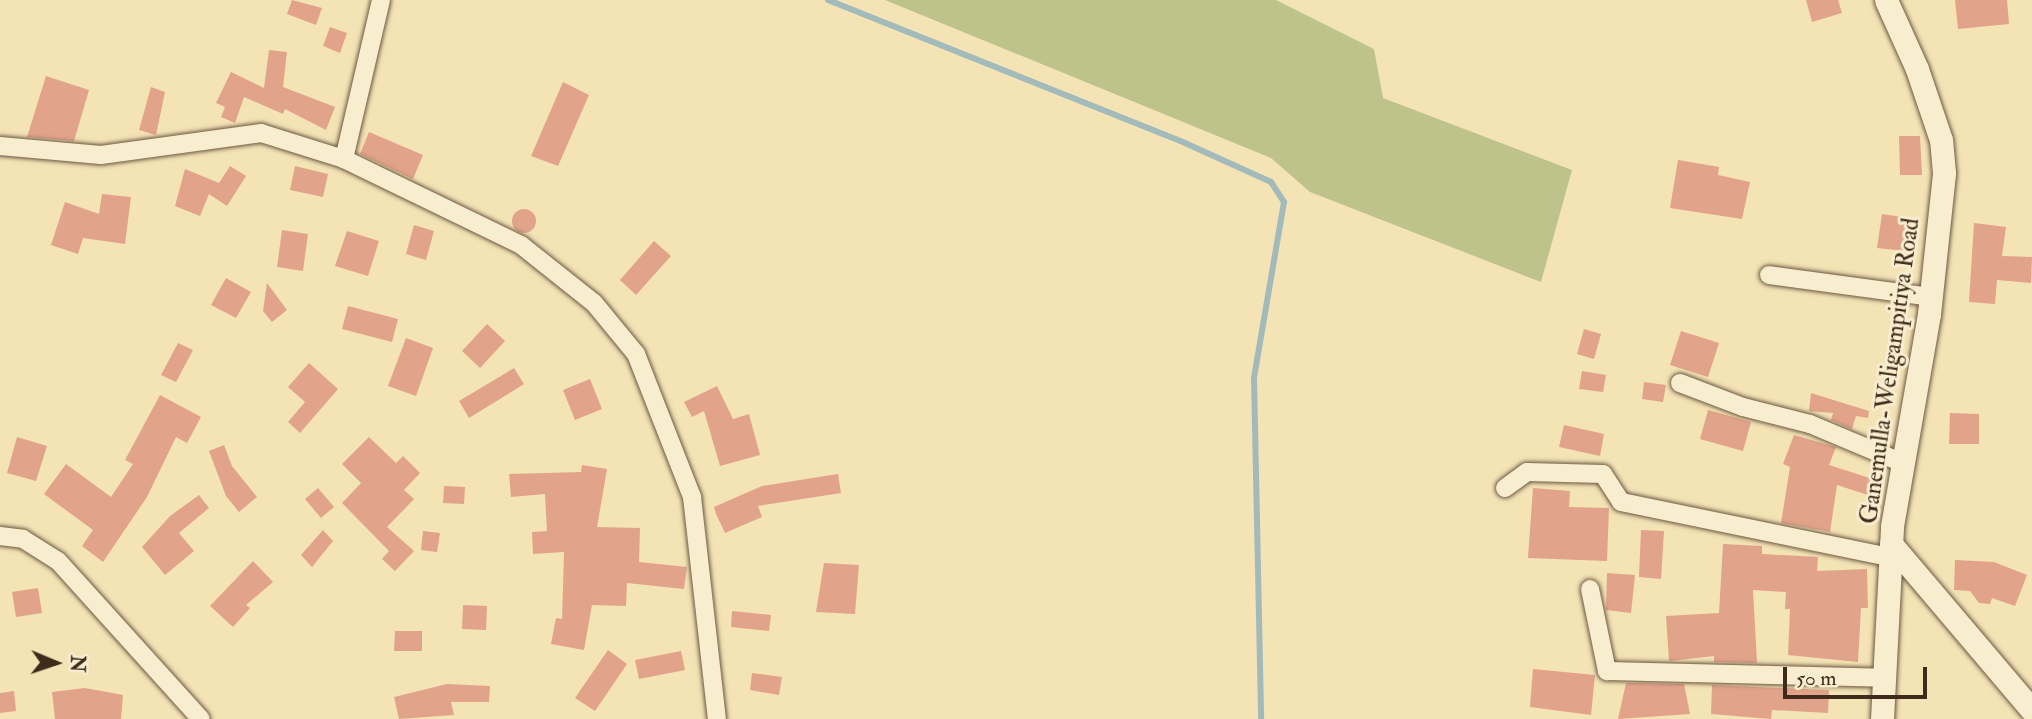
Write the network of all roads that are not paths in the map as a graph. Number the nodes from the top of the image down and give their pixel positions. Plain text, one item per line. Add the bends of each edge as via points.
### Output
1 (381, 0) edge
2 (1886, 0) edge
3 (0, 146) edge
4 (344, 159) junction
5 (1769, 275) dead end
6 (1931, 297) junction
7 (1680, 383) dead end
8 (1905, 464) junction
9 (1504, 488) dead end
10 (0, 536) edge
11 (1890, 551) junction
12 (1590, 589) dead end
13 (1885, 678) junction
14 (2032, 710) edge
15 (201, 719) edge
16 (717, 719) edge
17 (1882, 719) edge

1 - 4 street
2 - 6 street, Ganemulla-Weligampitiya Road via 1917,69 1941,140 1944,173
3 - 4 street via 101,155 261,132
4 - 16 street via 521,245 594,303 636,354 692,497
5 - 6 street
6 - 8 street, Ganemulla-Weligampitiya Road
7 - 8 street via 1743,407 1810,424
8 - 11 street, Ganemulla-Weligampitiya Road
9 - 11 street via 1527,472 1603,474 1621,502
10 - 15 street via 23,539 58,561
11 - 13 street, Ganemulla-Weligampitiya Road
11 - 14 street
12 - 13 street via 1607,671
13 - 17 street, Ganemulla-Weligampitiya Road

